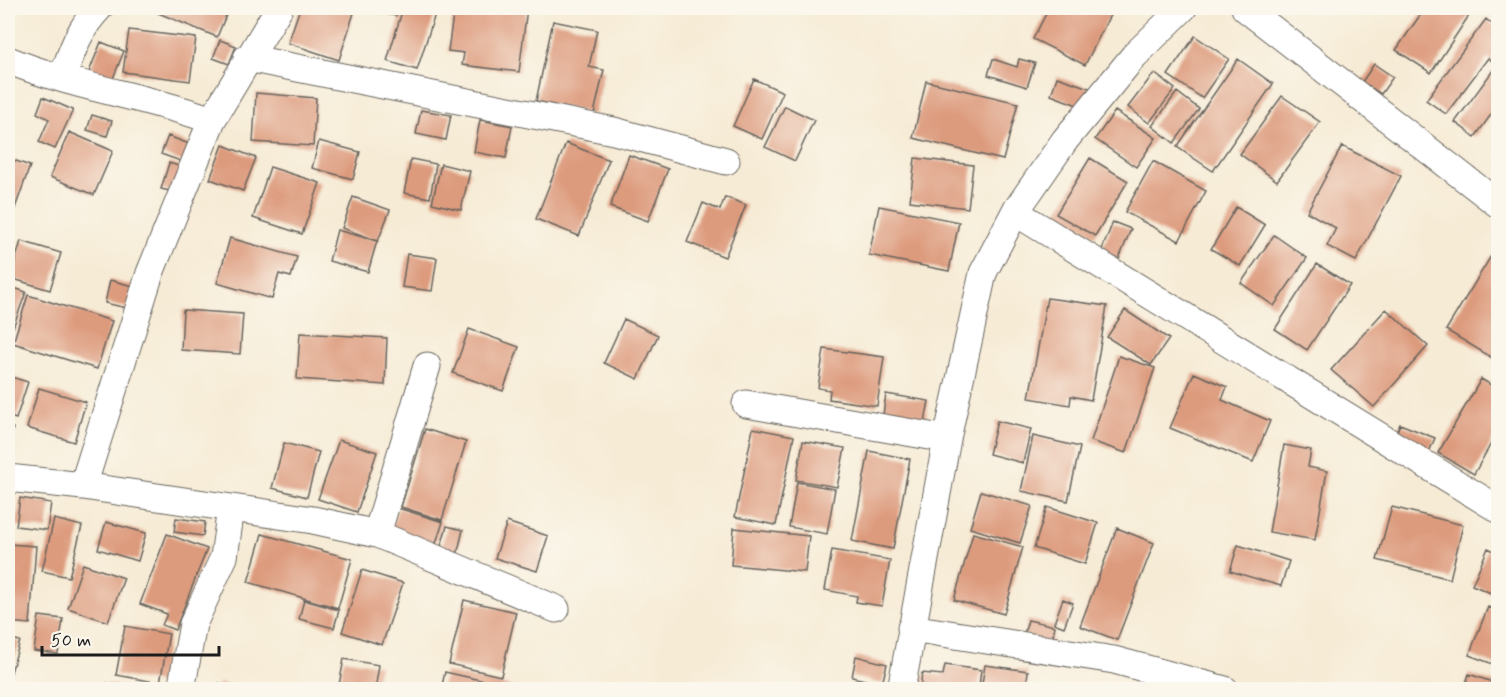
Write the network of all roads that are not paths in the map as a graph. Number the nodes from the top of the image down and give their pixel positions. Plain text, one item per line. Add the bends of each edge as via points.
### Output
1 (99, 8) edge
2 (279, 8) edge
3 (1183, 8) edge
4 (1245, 8) edge
5 (247, 58) junction
6 (8, 60) edge
7 (63, 77) junction
8 (212, 120) junction
9 (726, 161) dead end
10 (1498, 204) edge
11 (1014, 213) junction
12 (427, 366) dead end
13 (746, 404) dead end
14 (947, 439) junction
15 (8, 478) edge
16 (83, 486) junction
17 (231, 508) junction
18 (1498, 509) edge
19 (378, 534) junction
20 (556, 609) dead end
21 (911, 628) junction
22 (181, 690) edge
23 (901, 690) edge
24 (1225, 690) edge

1 - 7 street via 73,46
2 - 5 street
3 - 11 street via 1127,64 1065,140
4 - 10 street
5 - 8 street
5 - 9 street via 614,130
6 - 7 street
7 - 8 street
8 - 16 street via 150,273
11 - 14 street via 983,273
11 - 18 street
12 - 19 street
13 - 14 street
14 - 21 street
15 - 16 street
16 - 17 street
17 - 19 street
17 - 22 street via 224,557 193,624
19 - 20 street
21 - 23 street
21 - 24 street via 1114,660

